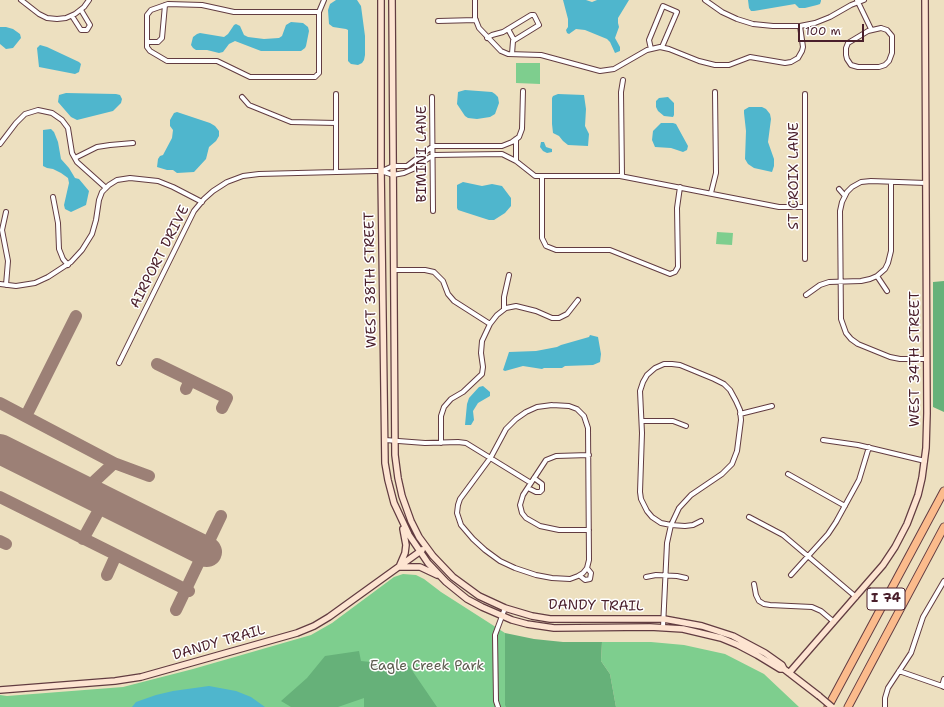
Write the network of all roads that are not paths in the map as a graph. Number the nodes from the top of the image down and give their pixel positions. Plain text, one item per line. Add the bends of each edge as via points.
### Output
1 (21, 0) edge
2 (89, 0) edge
3 (324, 0) edge
4 (381, 0) edge
5 (392, 0) edge
6 (475, 0) edge
7 (705, 0) edge
8 (864, 0) edge
9 (925, 0) edge
10 (857, 1) edge
11 (164, 5) junction
12 (81, 10) junction
13 (318, 12) junction
14 (72, 16) junction
15 (476, 20) junction
16 (438, 21) dead end
17 (800, 26) junction
18 (508, 29) junction
19 (871, 29) junction
20 (487, 38) junction
21 (514, 40) junction
22 (147, 42) junction
23 (662, 47) junction
24 (651, 48) junction
25 (512, 54) junction
26 (624, 80) dead end
27 (523, 91) dead end
28 (715, 92) dead end
29 (336, 94) dead end
30 (805, 94) dead end
31 (242, 97) dead end
32 (432, 97) dead end
33 (336, 123) junction
34 (516, 139) junction
35 (132, 143) dead end
36 (0, 144) edge
37 (433, 146) junction
38 (502, 146) junction
39 (502, 154) junction
40 (433, 155) junction
41 (75, 158) junction
42 (516, 161) junction
43 (393, 166) junction
44 (382, 171) junction
45 (336, 172) junction
46 (393, 175) junction
47 (542, 176) junction
48 (622, 176) junction
49 (891, 182) junction
50 (926, 183) junction
51 (680, 187) junction
52 (106, 188) junction
53 (839, 189) dead end
54 (711, 193) junction
55 (844, 196) junction
56 (53, 197) dead end
57 (202, 202) junction
58 (805, 207) junction
59 (433, 211) dead end
60 (6, 212) dead end
61 (805, 259) dead end
62 (68, 265) junction
63 (394, 270) junction
64 (508, 274) dead end
65 (877, 276) junction
66 (841, 281) junction
67 (0, 284) edge
68 (6, 285) junction
69 (887, 291) dead end
70 (806, 295) dead end
71 (578, 300) dead end
72 (504, 309) junction
73 (490, 324) junction
74 (927, 359) junction
75 (119, 363) dead end
76 (772, 406) dead end
77 (740, 414) junction
78 (642, 421) junction
79 (686, 426) dead end
80 (385, 440) junction
81 (395, 440) junction
82 (824, 440) dead end
83 (441, 443) junction
84 (869, 447) junction
85 (588, 455) junction
86 (490, 457) junction
87 (925, 461) junction
88 (788, 474) dead end
89 (534, 478) junction
90 (531, 483) junction
91 (528, 488) junction
92 (944, 491) edge
93 (845, 506) junction
94 (398, 514) junction
95 (749, 517) dead end
96 (701, 521) dead end
97 (671, 525) junction
98 (944, 527) edge
99 (589, 530) junction
100 (426, 547) junction
101 (420, 552) junction
102 (809, 556) junction
103 (399, 567) junction
104 (585, 570) junction
105 (791, 575) dead end
106 (580, 576) junction
107 (666, 576) junction
108 (441, 577) junction
109 (646, 577) dead end
110 (686, 578) dead end
111 (944, 581) edge
112 (754, 584) dead end
113 (856, 597) junction
114 (504, 608) junction
115 (502, 616) junction
116 (664, 619) junction
117 (834, 622) junction
118 (664, 627) junction
119 (786, 671) junction
120 (899, 671) junction
121 (944, 679) edge
122 (943, 686) edge
123 (0, 690) edge
124 (498, 707) edge
125 (828, 707) edge
126 (832, 707) edge
127 (848, 707) edge
128 (885, 707) edge

1 - 14 street via 47,18
2 - 12 street
3 - 13 street
4 - 44 main road, WEST 38TH STREET
5 - 43 main road, WEST 38TH STREET
6 - 15 street
7 - 17 street via 728,15 749,23
8 - 10 street
9 - 50 main road, WEST 34TH STREET
10 - 17 street via 824,20
10 - 19 street
11 - 13 street via 202,5 234,12
11 - 22 street via 151,10 147,15
11 - 22 street via 161,40
12 - 14 street
12 - 14 street via 90,25 87,30 81,29
13 - 22 street via 319,73 313,77 252,78 217,61 167,61 150,51
15 - 16 street
15 - 20 street via 480,31
17 - 23 street via 802,52 797,60 789,63 750,57 729,65 715,65
18 - 20 street
18 - 21 street
18 - 21 street via 532,14 537,19 538,26
19 - 19 street via 850,41 847,46 846,55 854,66 881,66 891,57 891,34 888,30
20 - 25 street via 500,51
21 - 25 street
23 - 24 street
23 - 24 street via 678,12 663,6 649,40
24 - 25 street via 604,72 541,55
26 - 48 street via 621,92
27 - 34 street via 523,127
28 - 54 street via 716,173
29 - 33 street
30 - 58 street, ST CROIX LANE
31 - 33 street via 249,105 290,122
32 - 37 street, BIMINI LANE
33 - 45 street
34 - 38 street
34 - 42 street
35 - 41 street via 97,147
36 - 41 street via 23,116 34,111 46,111 58,116 66,125
37 - 38 street
37 - 40 street, BIMINI LANE
37 - 43 street via 407,166
38 - 39 street
39 - 40 street
39 - 42 street
40 - 46 street via 404,174
40 - 59 street, BIMINI LANE
41 - 52 street
42 - 47 street via 535,176
43 - 44 street
43 - 46 main road, WEST 38TH STREET
44 - 45 street, AIRPORT DRIVE
44 - 46 street
44 - 80 main road, WEST 38TH STREET
45 - 57 street, AIRPORT DRIVE via 246,176 224,184
46 - 63 main road, WEST 38TH STREET
47 - 48 street
47 - 51 street via 542,236 546,246 554,250 610,250 668,274 678,267 677,208
48 - 51 street
49 - 50 street
49 - 55 street via 863,182 852,187
49 - 65 street via 892,251 887,265
50 - 74 main road, WEST 34TH STREET
51 - 54 street
52 - 57 street via 123,178 154,180 173,186
52 - 62 street via 99,200 90,238
53 - 55 street
54 - 58 street via 779,207
55 - 66 street via 841,208
56 - 62 street via 59,249
57 - 75 street, AIRPORT DRIVE via 190,218
58 - 61 street, ST CROIX LANE
60 - 68 street via 2,230 8,261
62 - 68 street via 35,283 21,286
63 - 73 street via 434,272 443,281 448,294 454,300
63 - 81 main road, WEST 38TH STREET
64 - 72 street
65 - 66 street via 863,281
65 - 69 street
66 - 70 street via 823,284
66 - 74 street via 842,321 851,339 893,358
67 - 68 street
71 - 72 street via 567,314 557,319 521,307 512,306
72 - 73 street
73 - 83 street via 482,341 482,374 444,407 441,416
74 - 87 main road, WEST 34TH STREET
76 - 77 street
77 - 78 street via 735,397 724,384 676,364 668,364 658,366 644,378 640,391
77 - 97 street via 737,450 732,464 691,495 679,508
78 - 79 street via 673,421
78 - 97 street via 641,499 652,517 661,523
80 - 81 street
80 - 94 main road, WEST 38TH STREET via 385,464
81 - 83 street
81 - 100 main road, WEST 38TH STREET via 402,496 412,524
82 - 84 street
83 - 86 street via 466,443
84 - 87 street
84 - 93 street via 861,477
85 - 86 street via 588,426 584,416 572,407 563,405 543,406 516,419 506,429
85 - 89 street via 550,458
85 - 99 street
86 - 90 street
86 - 106 street via 460,499 458,518 462,527 476,542 515,568 540,576 568,579
87 - 113 main road, WEST 34TH STREET via 918,495 904,530 883,565
88 - 93 street
89 - 90 street
89 - 91 street via 543,488 536,492
90 - 91 street
91 - 99 street via 520,505 528,520 554,529
92 - 125 highway, I 74
93 - 102 street via 828,534
94 - 101 main road, WEST 38TH STREET
94 - 103 main road via 406,545
95 - 102 street via 783,535
96 - 97 street via 687,526
97 - 107 street via 667,543
98 - 127 highway, I 74
99 - 104 street via 590,560
100 - 101 main road, DANDY TRAIL
100 - 114 main road, DANDY TRAIL via 443,568 462,584
101 - 103 main road, DANDY TRAIL
101 - 108 main road, DANDY TRAIL
102 - 105 street
102 - 113 street
103 - 108 main road via 420,567
103 - 123 main road, DANDY TRAIL via 329,617 289,636 140,677
104 - 106 street
104 - 106 street via 592,573 590,579 585,580
107 - 109 street
107 - 110 street
107 - 116 street
108 - 115 main road, DANDY TRAIL via 482,608
111 - 120 street via 924,613 911,653
112 - 117 street via 756,595 764,604 812,607
113 - 117 main road, WEST 34TH STREET
114 - 115 street
114 - 116 main road, DANDY TRAIL via 550,619
115 - 118 main road, DANDY TRAIL via 527,624 554,628
115 - 124 street via 496,635
116 - 118 street
116 - 119 main road, DANDY TRAIL via 694,624 733,636 765,653
117 - 119 main road, WEST 34TH STREET
118 - 119 main road, DANDY TRAIL via 683,629 725,640 748,649
119 - 126 main road, DANDY TRAIL, bridge
120 - 122 street
120 - 128 street via 888,688
121 - 122 street

